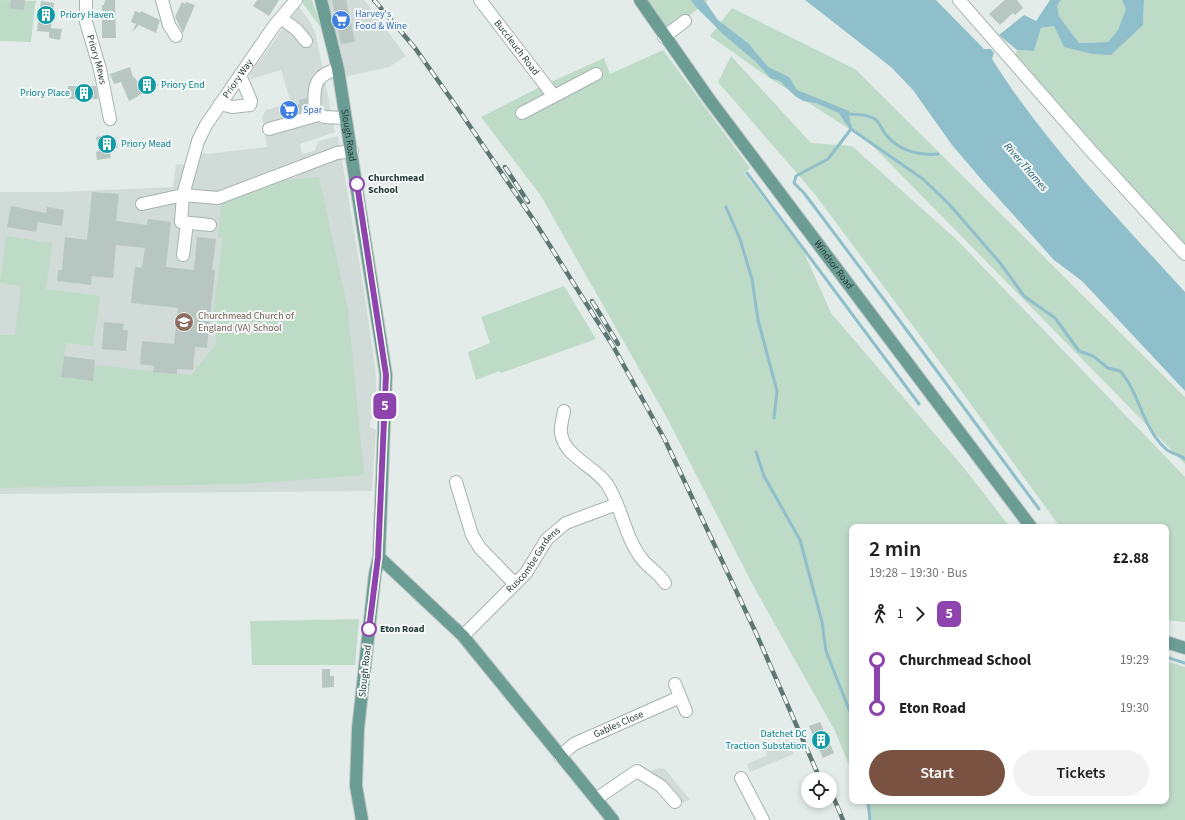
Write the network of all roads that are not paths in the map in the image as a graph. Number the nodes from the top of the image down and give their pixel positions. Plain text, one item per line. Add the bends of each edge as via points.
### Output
1 (86, 0) edge
2 (162, 0) edge
3 (296, 0) edge
4 (321, 0) edge
5 (480, 0) edge
6 (640, 0) edge
7 (959, 0) edge
8 (281, 18) junction
9 (685, 21) dead end
10 (176, 36) dead end
11 (664, 37) junction
12 (306, 41) dead end
13 (338, 69) junction
14 (596, 74) dead end
15 (240, 75) junction
16 (553, 95) junction
17 (220, 104) junction
18 (522, 113) dead end
19 (318, 115) junction
20 (345, 118) junction
21 (110, 119) dead end
22 (268, 129) dead end
23 (352, 151) junction
24 (183, 195) junction
25 (142, 204) dead end
26 (186, 223) junction
27 (210, 225) dead end
28 (1185, 254) edge
29 (183, 255) dead end
30 (564, 411) dead end
31 (456, 482) dead end
32 (617, 504) junction
33 (1029, 524) edge
34 (378, 557) junction
35 (665, 583) dead end
36 (515, 584) junction
37 (463, 636) junction
38 (1169, 643) edge
39 (1185, 648) edge
40 (675, 684) dead end
41 (680, 697) junction
42 (686, 712) dead end
43 (560, 756) junction
44 (741, 778) dead end
45 (596, 799) junction
46 (675, 802) dead end
47 (362, 820) edge
48 (614, 820) edge
49 (763, 820) edge

1 - 21 street, Priory Mews via 86,22 100,69
2 - 10 street via 169,25
3 - 8 street, Priory Way
4 - 13 main road, Slough Road
5 - 16 street, Buccleuch Road
6 - 11 main road, Windsor Road
7 - 28 street
8 - 12 street via 297,30
8 - 15 street, Priory Way
9 - 11 street
11 - 33 main road, Windsor Road
13 - 19 street via 323,74 316,85 313,95 315,112
13 - 20 main road, Slough Road
14 - 16 street
15 - 17 street, Priory Way
15 - 17 street via 250,104 232,107
16 - 18 street
17 - 24 street, Priory Way via 198,141
19 - 20 street
19 - 22 street
20 - 23 main road, Slough Road
23 - 24 street via 337,153 218,198
23 - 34 main road, Slough Road via 386,375
24 - 25 street
24 - 26 street, Priory Way via 181,222
26 - 27 street
26 - 29 street
30 - 32 street via 561,433 570,452 593,469 607,484
31 - 36 street via 472,535 480,548
32 - 35 street via 642,560 660,574
32 - 36 street, Ruscombe Gardens via 566,523 547,539 526,573
34 - 37 main road
34 - 47 main road, Slough Road via 358,729 356,786
36 - 37 street, Ruscombe Gardens
37 - 43 main road
38 - 39 main road
40 - 41 street
41 - 42 street
41 - 43 street, Gables Close via 574,744
43 - 45 main road
44 - 49 street
45 - 46 street via 637,771 661,786
45 - 48 main road

